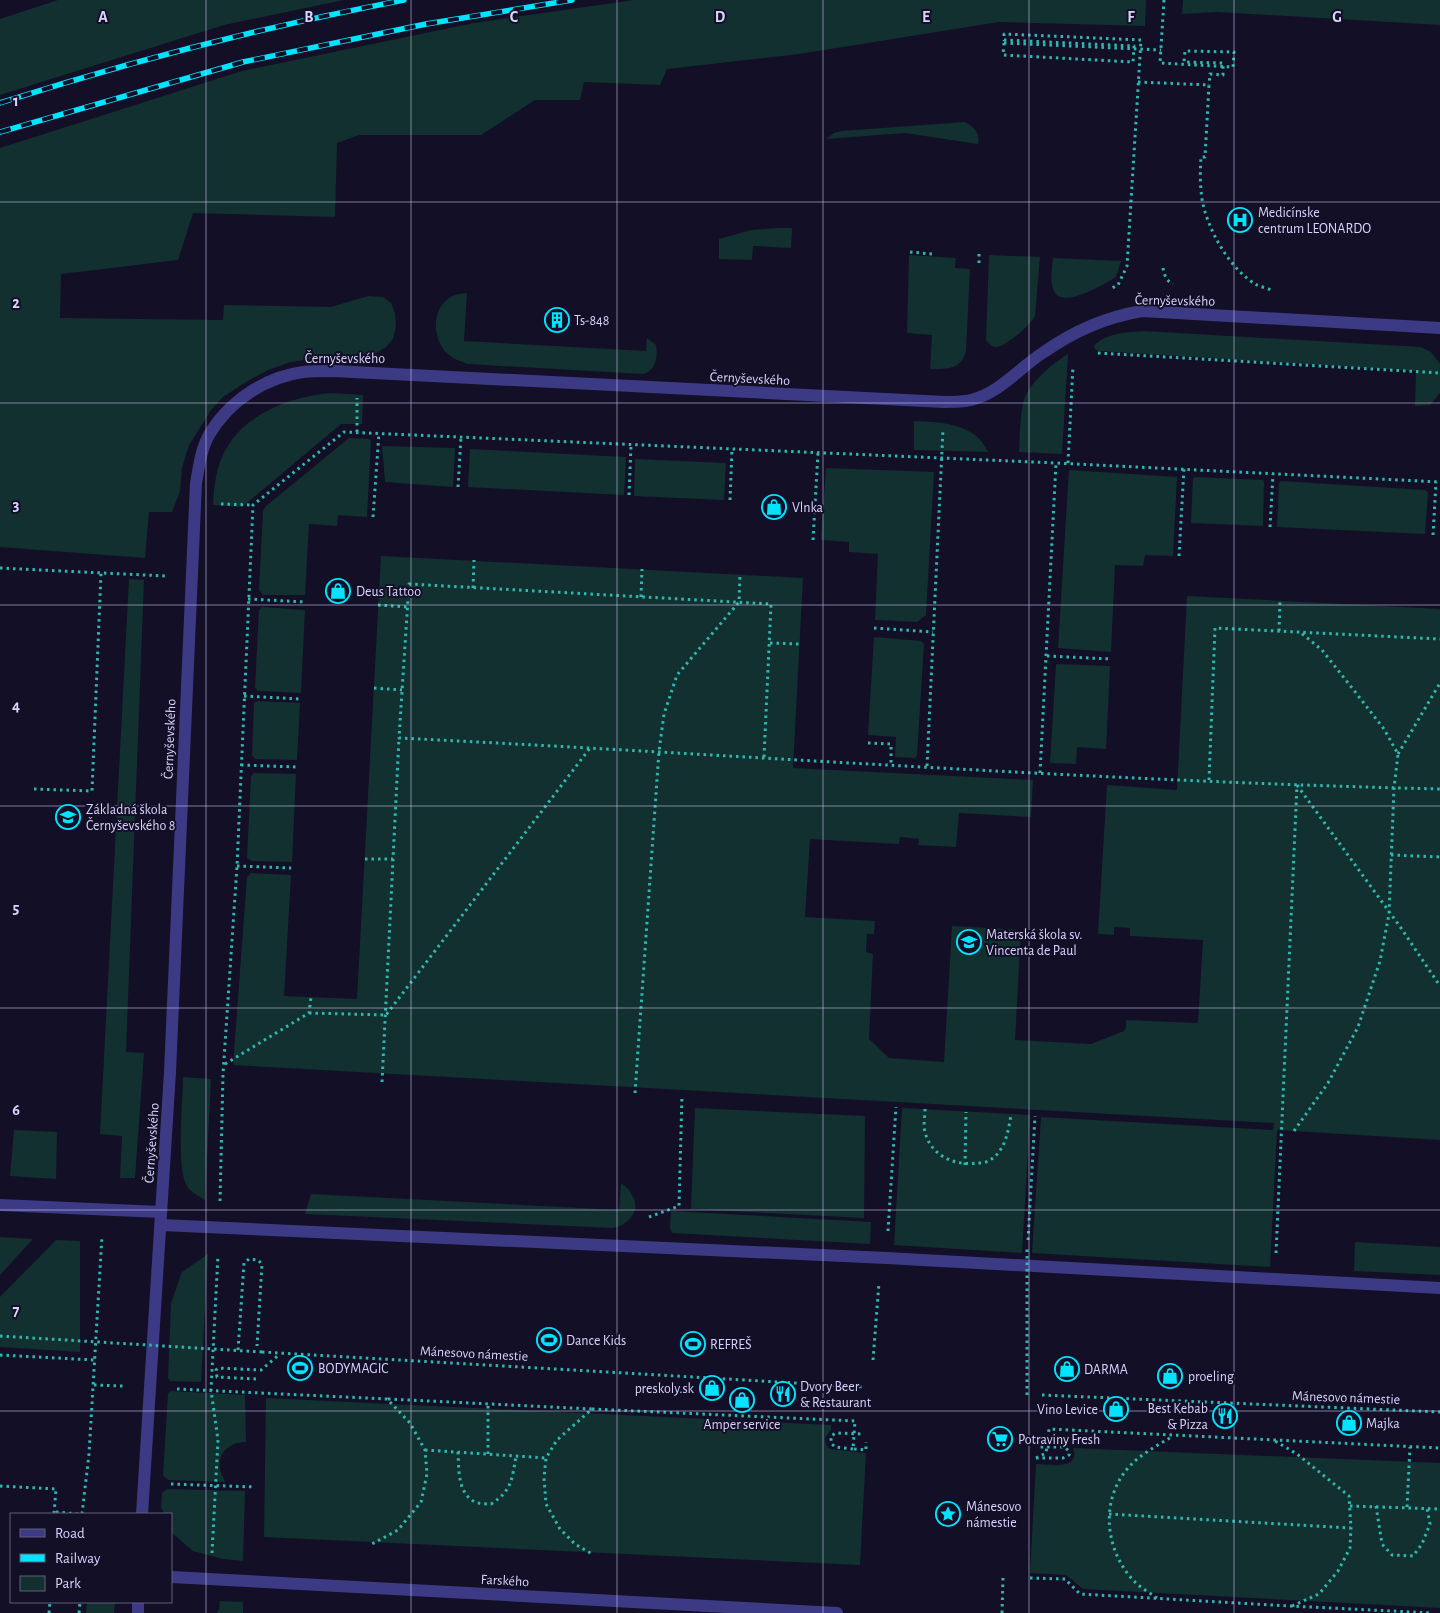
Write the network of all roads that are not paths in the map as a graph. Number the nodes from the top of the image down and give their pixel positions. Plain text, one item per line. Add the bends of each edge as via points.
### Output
1 (1440, 328) edge
2 (0, 1205) edge
3 (161, 1218) junction
4 (1440, 1288) edge
5 (142, 1513) edge
6 (172, 1577) edge
7 (837, 1613) edge

1 - 3 street, Černyševského via 1142,311 1128,313 1074,333 991,392 972,400 945,402 334,371 302,372 250,392 228,410 209,436 200,459 196,483 171,1062
2 - 3 street via 104,1210
3 - 4 street
3 - 5 street, Černyševského
6 - 7 street, Farského

